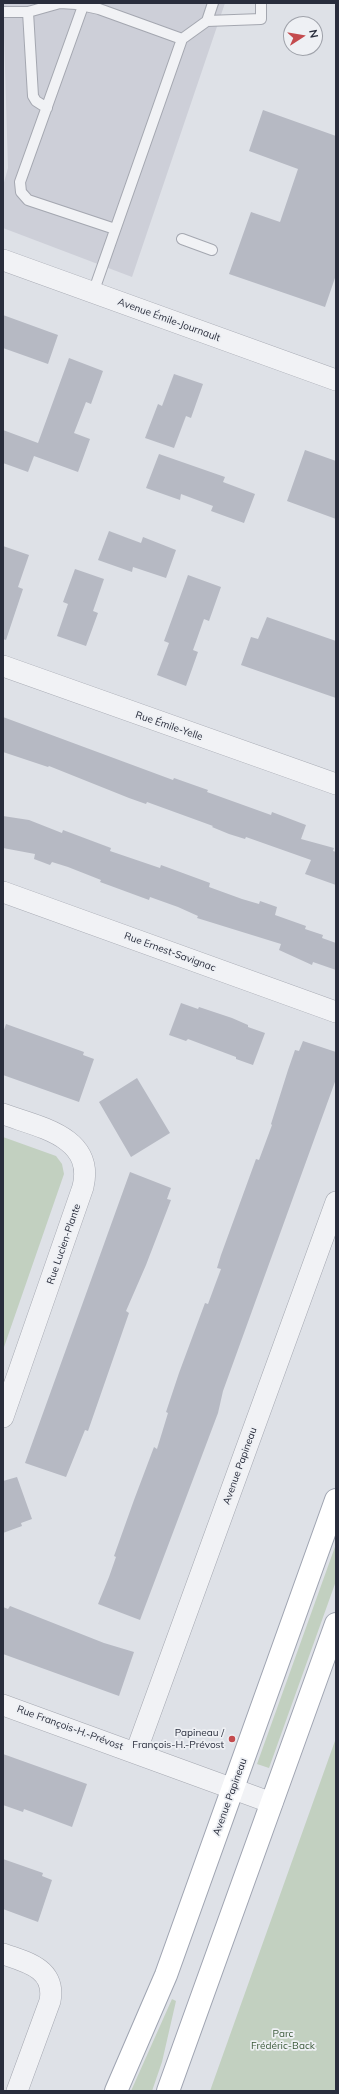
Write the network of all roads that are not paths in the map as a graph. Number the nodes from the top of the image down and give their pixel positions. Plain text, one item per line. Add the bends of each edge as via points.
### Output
1 (213, 3) edge
2 (261, 3) edge
3 (83, 6) junction
4 (3, 12) edge
5 (28, 12) junction
6 (207, 21) junction
7 (182, 39) junction
8 (46, 108) junction
9 (115, 230) junction
10 (182, 239) dead end
11 (212, 250) dead end
12 (3, 260) edge
13 (93, 293) junction
14 (336, 380) edge
15 (3, 666) edge
16 (336, 784) edge
17 (3, 892) edge
18 (336, 1012) edge
19 (3, 1114) edge
20 (336, 1202) edge
21 (3, 1417) edge
22 (336, 1500) edge
23 (336, 1624) edge
24 (3, 1705) edge
25 (136, 1752) junction
26 (233, 1789) junction
27 (272, 1803) junction
28 (3, 1954) edge
29 (17, 2091) edge
30 (116, 2091) edge
31 (168, 2091) edge

1 - 6 lane
2 - 6 lane via 261,19
3 - 5 lane via 60,3
3 - 7 lane via 99,9
3 - 8 lane
4 - 5 lane
5 - 8 lane via 32,96
6 - 7 lane
7 - 9 lane
8 - 9 lane via 20,182 21,192 28,200
9 - 13 lane
10 - 11 lane
12 - 13 street, Avenue Émile-Journault
13 - 14 street, Avenue Émile-Journault
15 - 16 street, Rue Émile-Yelle
17 - 18 street, Rue Ernest-Savignac
19 - 21 street, Rue Lucien-Plante via 67,1139 80,1153 86,1173
20 - 25 street, Avenue Papineau
22 - 26 main road, Avenue Papineau
23 - 27 main road
24 - 25 street, Rue François-H.-Prévost
25 - 26 street, Rue François-H.-Prévost
26 - 27 street, Rue François-H.-Prévost
26 - 30 main road, Avenue Papineau via 166,1975
27 - 31 main road
28 - 29 street via 37,1968 47,1979 51,1990 50,2001

